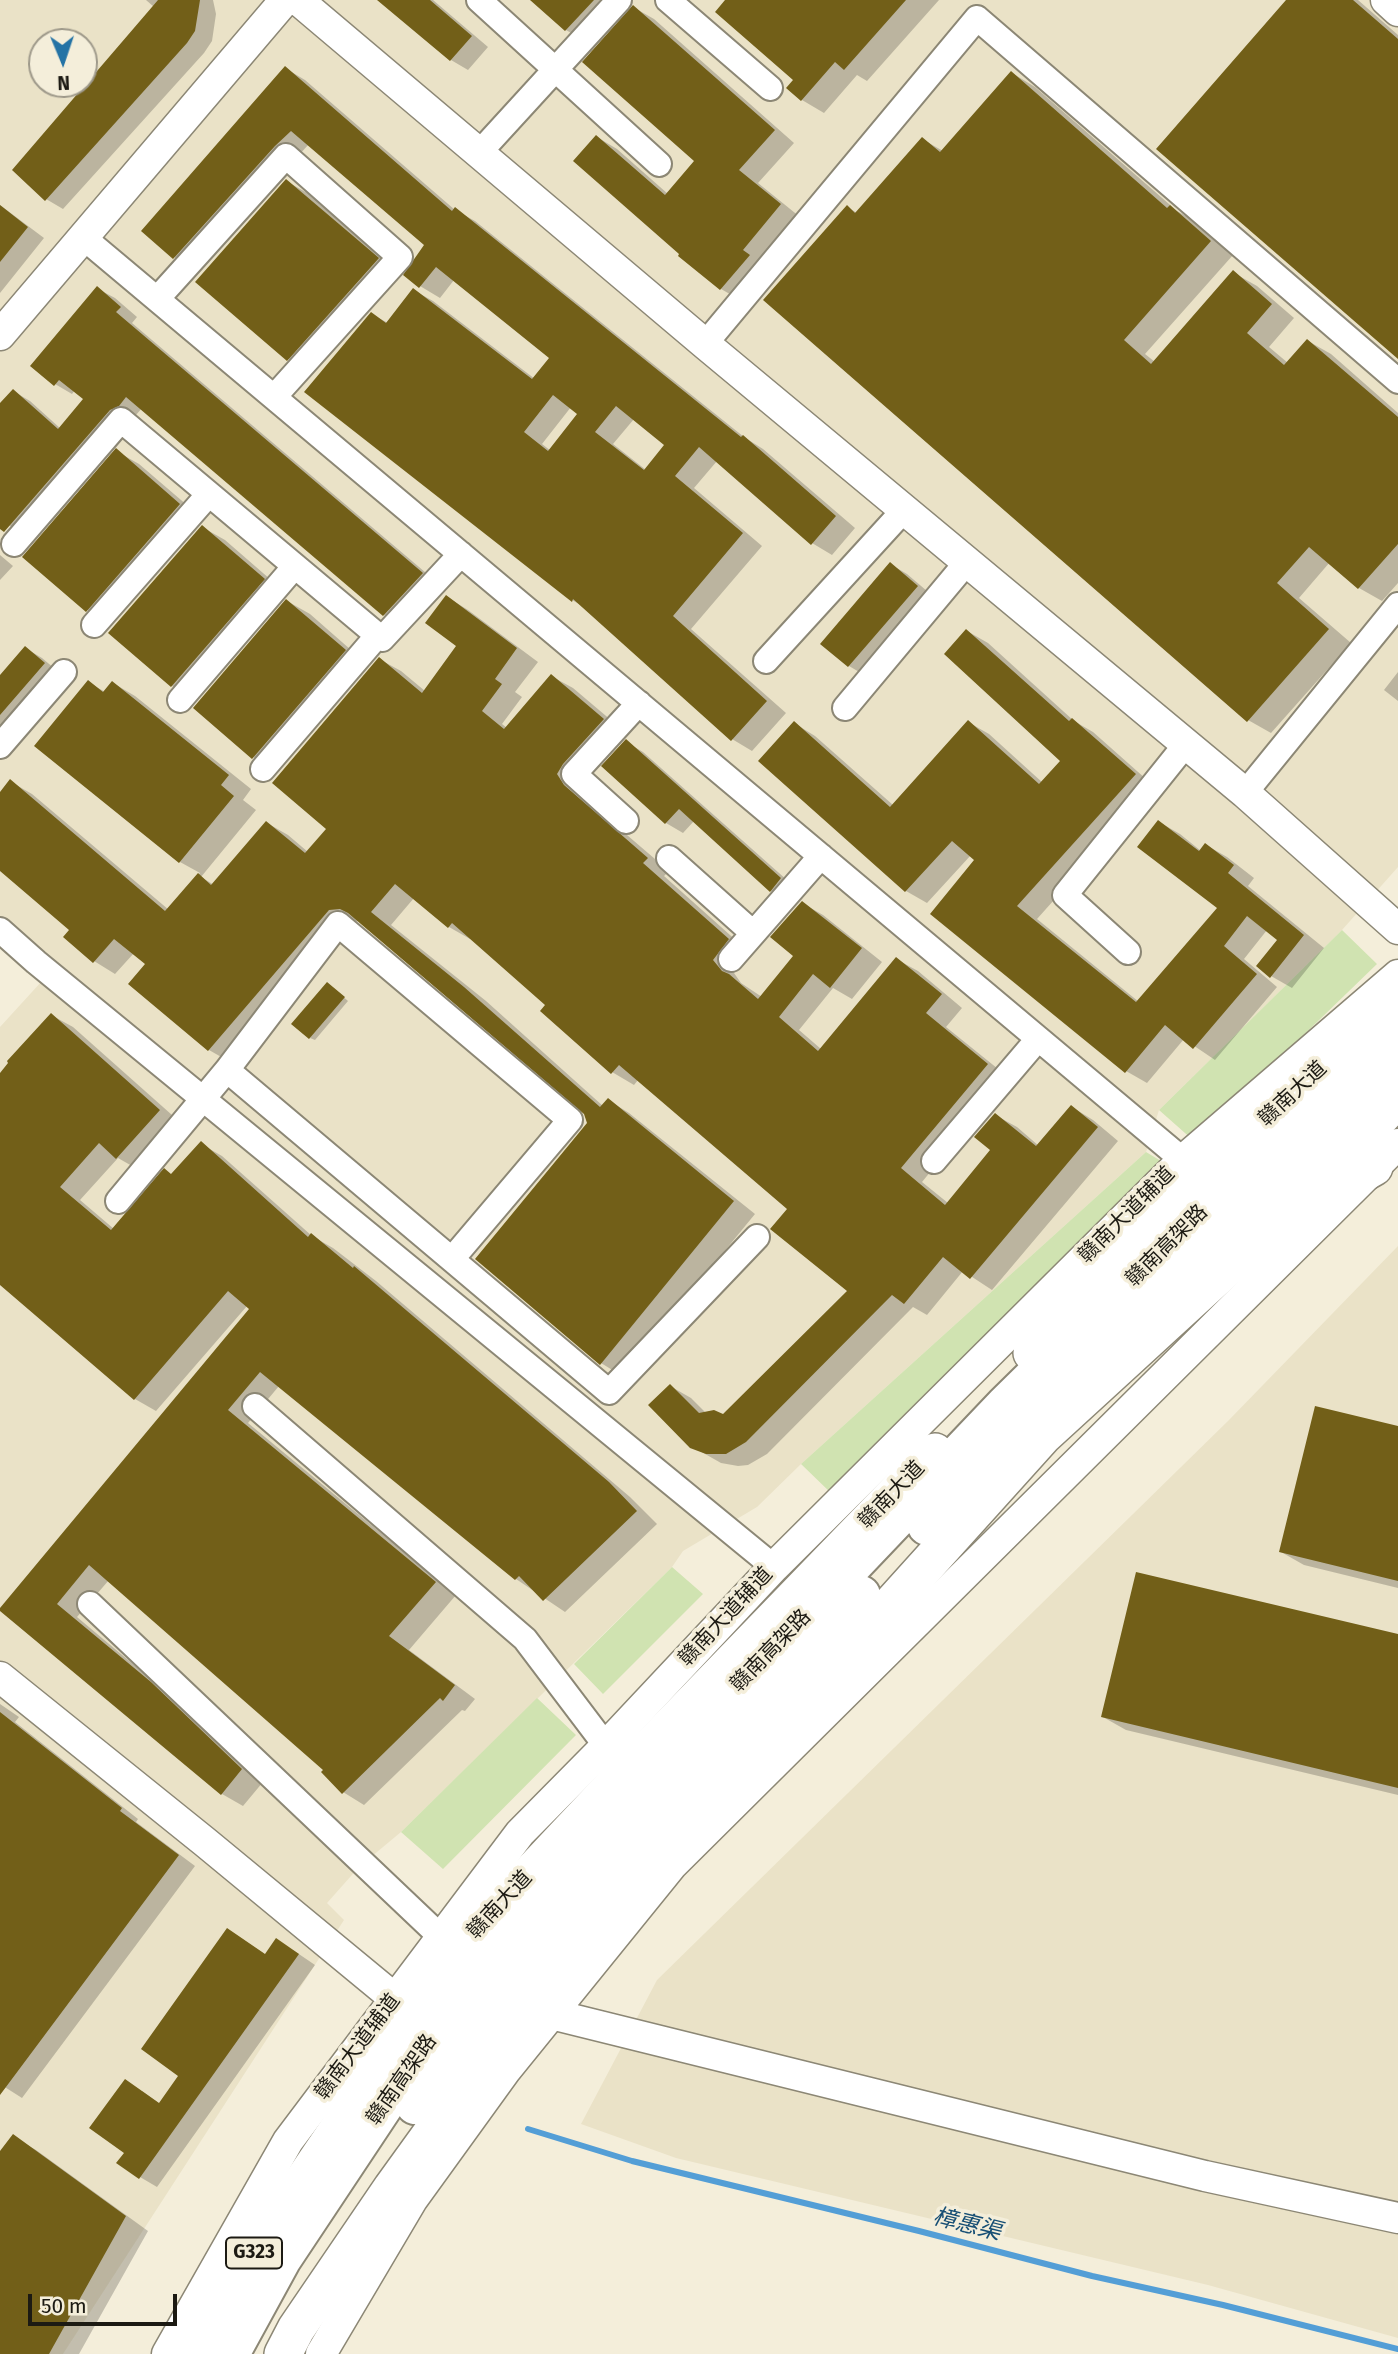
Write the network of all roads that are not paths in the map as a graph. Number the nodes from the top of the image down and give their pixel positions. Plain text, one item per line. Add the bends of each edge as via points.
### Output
1 (285, 0) edge
2 (298, 0) edge
3 (480, 0) edge
4 (619, 0) edge
5 (668, 0) edge
6 (1386, 0) edge
7 (1398, 11) edge
8 (556, 69) junction
9 (770, 88) dead end
10 (479, 153) junction
11 (659, 164) dead end
12 (84, 238) junction
13 (156, 299) junction
14 (0, 335) edge
15 (705, 344) junction
16 (1398, 381) edge
17 (274, 397) junction
18 (209, 494) junction
19 (904, 510) junction
20 (14, 544) dead end
21 (461, 554) junction
22 (967, 562) junction
23 (295, 566) junction
24 (1398, 605) edge
25 (94, 625) dead end
26 (378, 635) junction
27 (766, 661) dead end
28 (64, 672) dead end
29 (180, 700) dead end
30 (639, 703) junction
31 (845, 708) dead end
32 (1186, 744) junction
33 (0, 746) edge
34 (263, 769) dead end
35 (1245, 793) junction
36 (626, 821) dead end
37 (821, 856) junction
38 (669, 858) dead end
39 (1398, 929) edge
40 (0, 930) edge
41 (753, 933) junction
42 (1128, 952) dead end
43 (731, 959) dead end
44 (1398, 975) edge
45 (1398, 995) edge
46 (1398, 1019) edge
47 (1038, 1039) junction
48 (1296, 1062) joint
49 (1398, 1062) edge
50 (227, 1070) junction
51 (1398, 1099) edge
52 (203, 1100) junction
53 (1386, 1156) edge
54 (934, 1161) dead end
55 (1194, 1168) junction
56 (118, 1201) dead end
57 (1279, 1220) junction
58 (757, 1237) dead end
59 (452, 1259) junction
60 (255, 1406) dead end
61 (774, 1566) junction
62 (90, 1604) dead end
63 (0, 1676) edge
64 (606, 1745) junction
65 (442, 1938) junction
66 (403, 2009) junction
67 (551, 2014) junction
68 (493, 2068) junction
69 (402, 2194) junction
70 (1398, 2218) edge
71 (167, 2354) edge
72 (197, 2354) edge
73 (230, 2354) edge
74 (255, 2354) edge
75 (283, 2354) edge
76 (321, 2354) edge

1 - 12 street
2 - 10 street
3 - 8 street
4 - 8 street
5 - 9 street
6 - 7 street
8 - 10 street
8 - 11 street
10 - 15 street
12 - 13 street
12 - 14 street
13 - 17 street
13 - 17 street via 286,156 400,257
15 - 16 street via 977,18
15 - 19 street
17 - 21 street
18 - 20 street via 121,419
18 - 23 street
18 - 25 street
19 - 22 street
19 - 27 street
21 - 26 street via 382,639
21 - 30 street
22 - 31 street
22 - 32 street
23 - 26 street
23 - 29 street
24 - 35 street
26 - 34 street
28 - 33 street
30 - 36 street via 574,774
30 - 37 street
32 - 35 street
32 - 42 street via 1065,895
35 - 39 street
37 - 41 street
37 - 47 street
38 - 41 street
40 - 52 street
41 - 43 street
44 - 48 street
45 - 55 main road, 赣南大道
46 - 73 highway, 赣南高架路 via 1005,1405 517,1918 282,2259
47 - 54 street
47 - 55 street
48 - 55 main road
49 - 74 highway, 赣南高架路 via 954,1497 571,1902 373,2164
50 - 52 street
50 - 59 street
50 - 59 street via 338,924 570,1120
51 - 57 main road
52 - 56 street
52 - 61 street
53 - 57 main road
53 - 67 street via 673,1865
55 - 61 street, 赣南大道辅道
55 - 66 main road, 赣南大道
57 - 68 main road via 1043,1436 860,1639 655,1841 524,2006
58 - 59 street via 609,1392
60 - 64 street via 525,1639
61 - 64 street, 赣南大道辅道
62 - 65 street
63 - 66 street
64 - 65 street, 赣南大道辅道 via 520,1833
65 - 66 street, 赣南大道辅道
66 - 71 street, 赣南大道辅道 via 288,2141
66 - 72 main road, 赣南大道 / G323 via 320,2156 226,2294
67 - 68 street
67 - 70 street via 1205,2176
68 - 69 main road
69 - 75 main road via 296,2329
69 - 76 street

